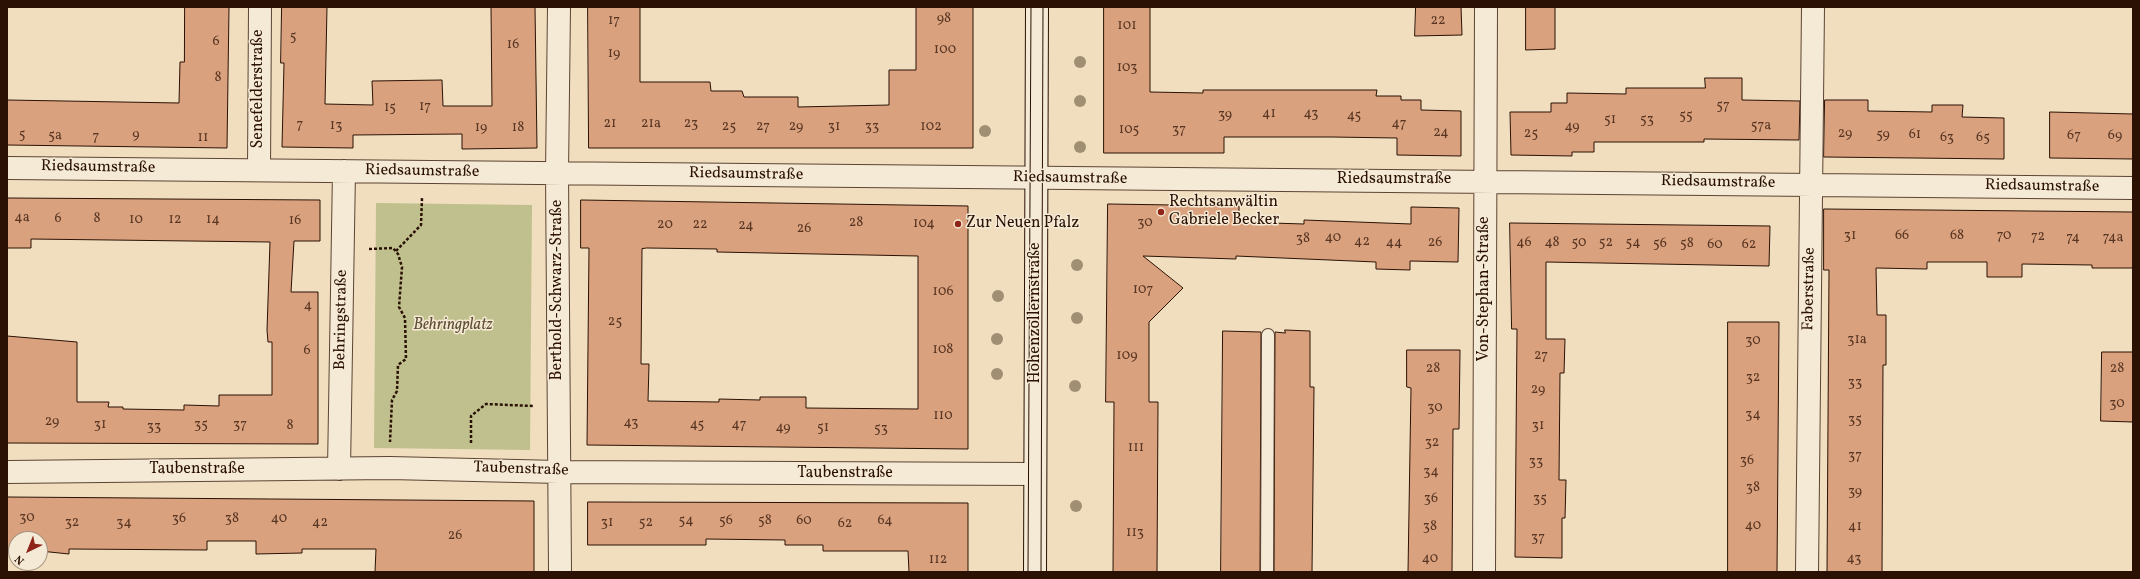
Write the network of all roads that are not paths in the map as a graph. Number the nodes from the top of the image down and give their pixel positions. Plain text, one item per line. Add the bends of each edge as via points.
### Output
1 (260, 7) edge
2 (559, 7) edge
3 (1037, 7) edge
4 (1486, 7) edge
5 (1813, 7) edge
6 (7, 168) edge
7 (259, 170) junction
8 (344, 171) junction
9 (557, 174) junction
10 (1036, 178) junction
11 (1485, 181) junction
12 (1811, 184) junction
13 (2133, 188) edge
14 (1268, 335) dead end
15 (339, 469) junction
16 (7, 472) edge
17 (559, 472) junction
18 (1035, 474) junction
19 (560, 572) edge
20 (1035, 572) edge
21 (1267, 572) edge
22 (1484, 572) edge
23 (1807, 572) edge

1 - 7 street, Senefelderstraße
2 - 9 street, Berthold-Schwarz-Straße
3 - 10 street, Hohenzollernstraße
4 - 11 street, Von-Stephan-Straße
5 - 12 street, Faberstraße
6 - 7 street, Riedsaumstraße
7 - 8 street, Riedsaumstraße
8 - 9 street, Riedsaumstraße
8 - 15 street, Behringstraße
9 - 10 street, Riedsaumstraße
9 - 17 street, Berthold-Schwarz-Straße
10 - 11 street, Riedsaumstraße
10 - 18 street, Hohenzollernstraße
11 - 12 street, Riedsaumstraße
11 - 22 street, Von-Stephan-Straße
12 - 13 street, Riedsaumstraße
12 - 23 street, Faberstraße
14 - 21 lane
15 - 16 street, Taubenstraße
15 - 17 street, Taubenstraße
17 - 18 street, Taubenstraße
17 - 19 street, Berthold-Schwarz-Straße
18 - 20 street, Hohenzollernstraße

